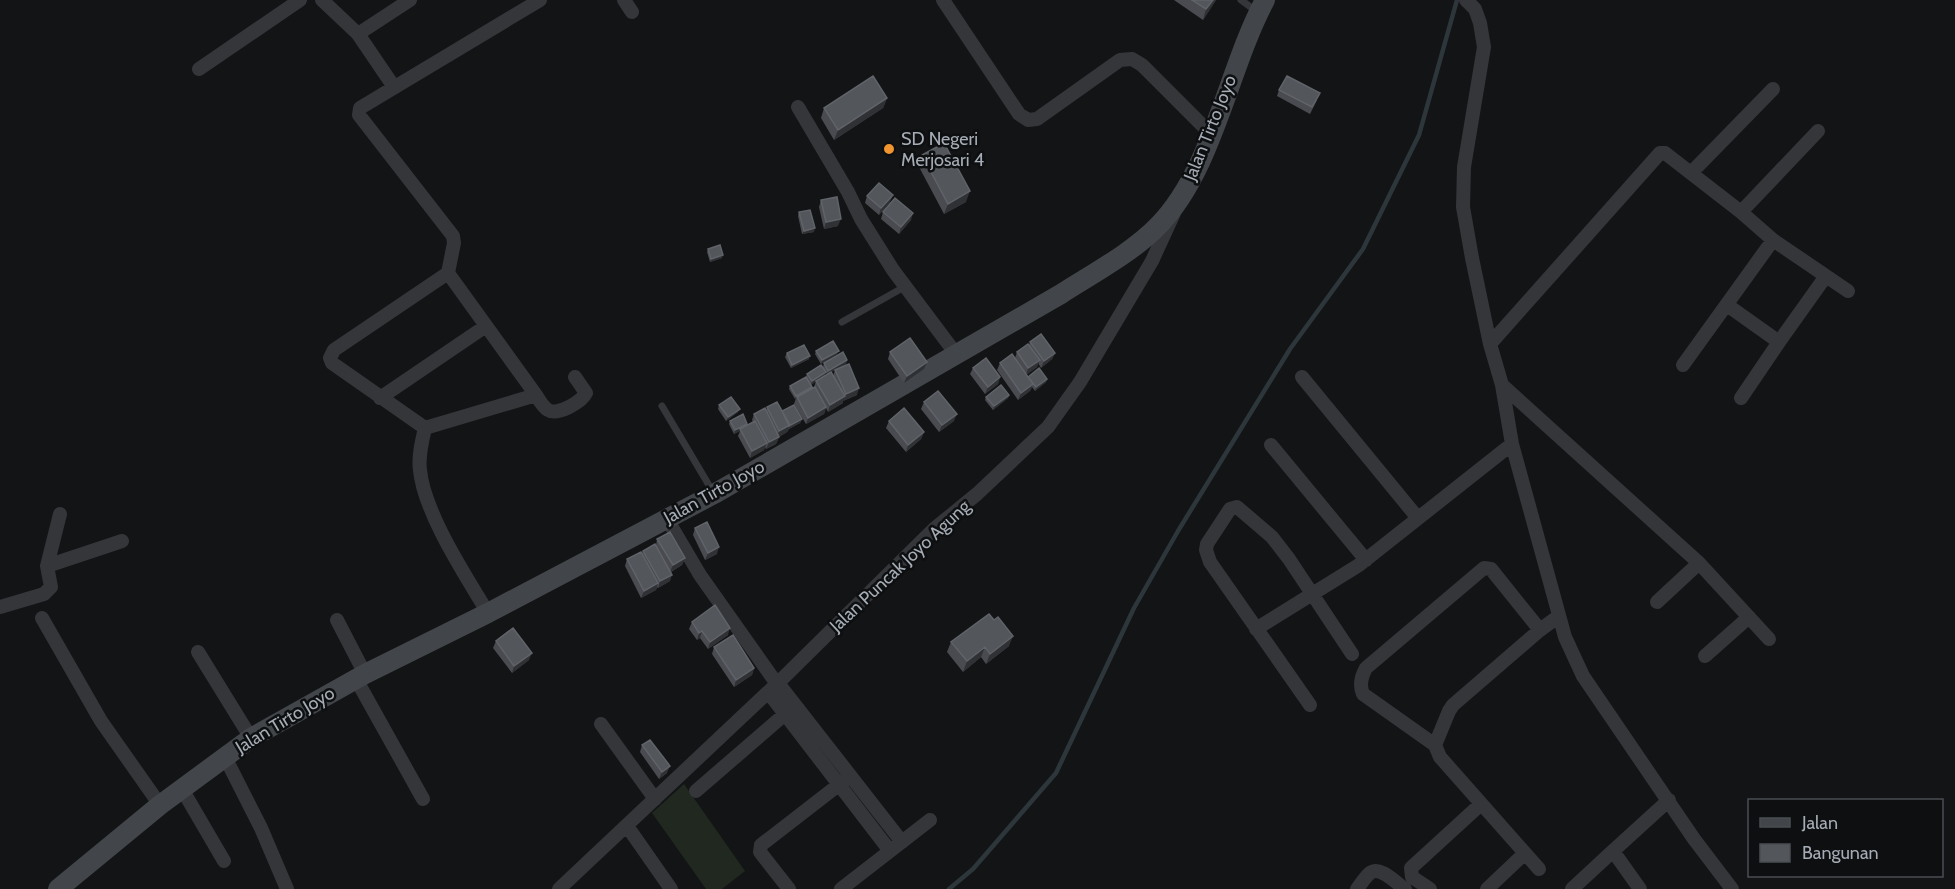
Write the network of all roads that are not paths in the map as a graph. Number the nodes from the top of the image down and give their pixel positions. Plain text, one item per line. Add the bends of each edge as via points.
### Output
1 (300, 0) edge
2 (322, 0) edge
3 (410, 0) edge
4 (540, 0) edge
5 (943, 0) edge
6 (1241, 0) edge
7 (1466, 0) edge
8 (1262, 6) edge
9 (358, 34) junction
10 (200, 69) dead end
11 (394, 87) junction
12 (1773, 89) dead end
13 (798, 107) dead end
14 (1818, 131) dead end
15 (1211, 134) junction
16 (1691, 173) junction
17 (1181, 198) junction
18 (1741, 212) junction
19 (1773, 240) junction
20 (448, 273) junction
21 (1826, 276) junction
22 (906, 286) junction
23 (1848, 291) dead end
24 (1727, 305) junction
25 (842, 322) dead end
26 (486, 326) junction
27 (1779, 342) junction
28 (1490, 344) junction
29 (956, 354) junction
30 (1683, 365) dead end
31 (575, 377) dead end
32 (1302, 377) dead end
33 (1502, 385) junction
34 (536, 395) junction
35 (380, 398) junction
36 (1741, 398) dead end
37 (662, 406) dead end
38 (425, 428) junction
39 (1512, 444) junction
40 (1271, 445) dead end
41 (714, 494) junction
42 (60, 514) dead end
43 (1417, 517) junction
44 (667, 519) junction
45 (122, 541) dead end
46 (1366, 560) junction
47 (1699, 563) junction
48 (47, 566) junction
49 (1312, 594) junction
50 (1657, 603) dead end
51 (0, 607) edge
52 (488, 613) junction
53 (1559, 616) junction
54 (1749, 617) junction
55 (42, 618) dead end
56 (337, 620) dead end
57 (1256, 629) junction
58 (1540, 630) junction
59 (1769, 639) dead end
60 (198, 652) dead end
61 (1352, 654) dead end
62 (1705, 656) dead end
63 (361, 676) junction
64 (774, 686) junction
65 (1310, 705) dead end
66 (785, 714) junction
67 (602, 724) dead end
68 (251, 738) junction
69 (1435, 745) junction
70 (225, 757) junction
71 (845, 780) junction
72 (182, 789) junction
73 (696, 791) dead end
74 (423, 799) dead end
75 (655, 799) junction
76 (1669, 800) junction
77 (1481, 804) junction
78 (160, 805) junction
79 (930, 820) dead end
80 (627, 826) junction
81 (902, 842) junction
82 (890, 851) junction
83 (1613, 851) junction
84 (1525, 853) junction
85 (224, 861) dead end
86 (1539, 868) dead end
87 (58, 889) edge
88 (287, 889) edge
89 (560, 889) edge
90 (671, 889) edge
91 (789, 889) edge
92 (841, 889) edge
93 (1357, 889) edge
94 (1405, 889) edge
95 (1430, 889) edge
96 (1487, 889) edge
97 (1573, 889) edge
98 (1640, 889) edge
99 (1732, 889) edge

1 - 10 street
2 - 9 street
3 - 9 street
4 - 11 street
5 - 15 street via 1019,114 1028,120 1037,119 1120,60 1132,59 1142,64
6 - 8 lane
7 - 28 street via 1475,9 1484,47 1464,167 1464,207
8 - 15 street, Jalan Tirto Joyo
9 - 11 street
11 - 20 street via 364,104 360,115 453,236
12 - 16 street
13 - 22 street via 861,219
14 - 18 street
15 - 17 street, Jalan Tirto Joyo
16 - 18 street
16 - 28 street via 1665,153 1654,157
17 - 29 street, Jalan Tirto Joyo via 1159,226 1106,266
17 - 64 street, Jalan Puncak Joyo Agung via 1152,261 1080,382 1048,427 934,529
18 - 19 street
19 - 21 street
19 - 24 street
20 - 26 street
20 - 35 street via 331,354 332,363
21 - 23 street
21 - 27 street
22 - 25 lane
22 - 29 street
24 - 27 street
24 - 30 street
26 - 34 street
26 - 35 street
27 - 36 street
28 - 33 street
29 - 41 street, Jalan Tirto Joyo
31 - 34 street via 586,393 576,404 552,412
32 - 43 street
33 - 39 street
33 - 47 street
34 - 38 street
35 - 38 street
37 - 41 lane
38 - 52 street via 419,469 429,503
39 - 43 street
39 - 53 street
40 - 46 street
41 - 44 street, Jalan Tirto Joyo
42 - 48 street
43 - 46 street
44 - 52 street, Jalan Tirto Joyo
44 - 64 street
45 - 48 street
46 - 49 street
47 - 50 street
47 - 54 street
48 - 51 street via 49,590
49 - 57 street
49 - 57 street via 1272,537 1237,507 1230,509 1210,537 1206,550
49 - 61 street
52 - 63 street, Jalan Tirto Joyo
53 - 58 street
53 - 76 street via 1583,676
54 - 59 street
54 - 62 street
55 - 78 street via 100,721
56 - 63 street
57 - 65 street
58 - 69 street via 1453,705
58 - 69 street via 1491,569 1484,568 1366,668 1361,676 1363,694
60 - 68 street
63 - 68 street, Jalan Tirto Joyo
63 - 74 street
64 - 66 street
64 - 71 street
64 - 75 street, Jalan Puncak Joyo Agung
66 - 71 street
66 - 73 street
67 - 75 street
68 - 70 street, Jalan Tirto Joyo
69 - 77 street via 1440,757
70 - 72 street, Jalan Tirto Joyo
70 - 88 street
71 - 81 street
71 - 82 street
71 - 91 street via 761,845 760,852
72 - 78 street, Jalan Tirto Joyo
72 - 85 street
75 - 80 street, Jalan Puncak Joyo Agung
76 - 83 street
76 - 99 street
77 - 84 street
77 - 95 street via 1411,868 1412,877
78 - 87 street, Jalan Tirto Joyo
79 - 81 street
80 - 89 street, Jalan Puncak Joyo Agung
80 - 90 street
81 - 82 street
82 - 92 street
83 - 97 street
83 - 98 street
84 - 86 street
84 - 96 street
93 - 94 street via 1375,870

